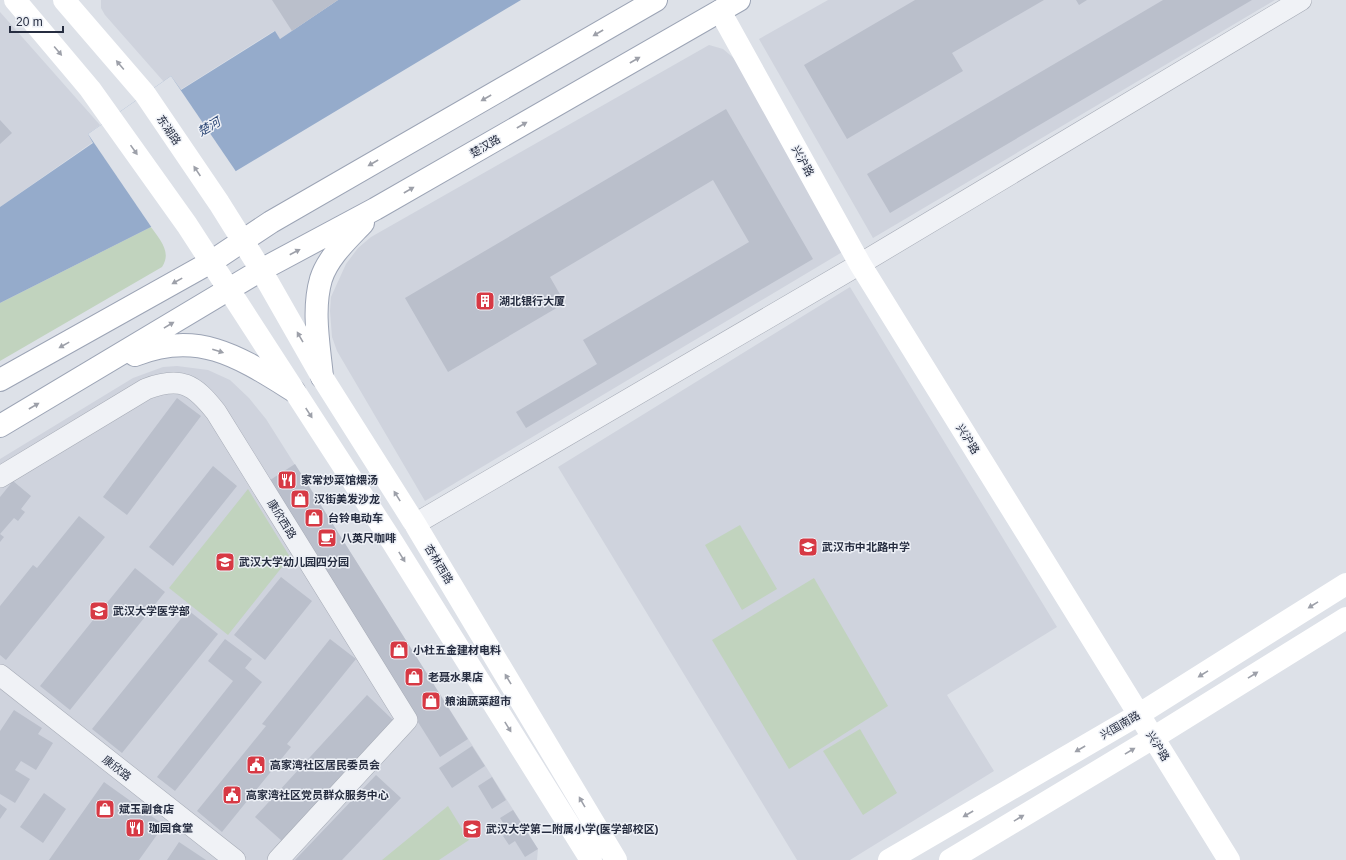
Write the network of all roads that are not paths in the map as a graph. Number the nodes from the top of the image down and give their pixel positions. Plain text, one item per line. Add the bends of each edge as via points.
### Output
1 (15, 0) edge
2 (64, 0) edge
3 (656, 0) edge
4 (740, 0) edge
5 (1301, 0) edge
6 (720, 11) junction
7 (376, 209) junction
8 (243, 241) junction
9 (211, 262) junction
10 (860, 264) junction
11 (261, 270) junction
12 (229, 289) junction
13 (87, 375) junction
14 (322, 377) junction
15 (0, 380) edge
16 (294, 391) junction
17 (0, 426) edge
18 (0, 477) edge
19 (415, 524) junction
20 (1346, 584) edge
21 (1346, 618) edge
22 (0, 675) edge
23 (1138, 715) junction
24 (1153, 738) junction
25 (235, 860) edge
26 (278, 860) edge
27 (591, 860) edge
28 (616, 860) edge
29 (889, 860) edge
30 (950, 860) edge
31 (1229, 860) edge

1 -> 9 main road via 111,118
8 -> 2 main road, 东湖路 via 145,94
3 -> 8 main road via 271,222
4 - 6 main road, 楚汉路
5 - 10 street
7 -> 6 main road, 楚汉路
6 - 10 main road, 兴沪路
11 -> 7 main road, 楚汉路
7 - 14 main road via 341,246 322,278 317,315
8 - 9 main road
8 - 11 main road, 东湖路
9 - 12 main road
9 -> 15 main road
10 - 19 street
10 - 23 main road, 兴沪路
11 - 12 main road, 楚汉路
14 -> 11 main road, 杏林西路
13 -> 12 main road
12 - 16 main road
13 -> 16 main road via 139,354 169,345 184,344 227,353 254,366
17 -> 13 main road
19 -> 14 main road, 杏林西路
16 -> 27 main road via 393,543
18 - 26 street, 康欣西路 via 158,384 176,382 191,386 204,396 216,412 407,720
28 -> 19 main road, 杏林西路
20 -> 23 main road, 兴国南路
24 -> 21 main road
22 - 25 street, 康欣路
23 - 24 main road, 兴沪路
23 -> 29 main road, 兴国南路
30 -> 24 main road
24 - 31 main road, 兴沪路

